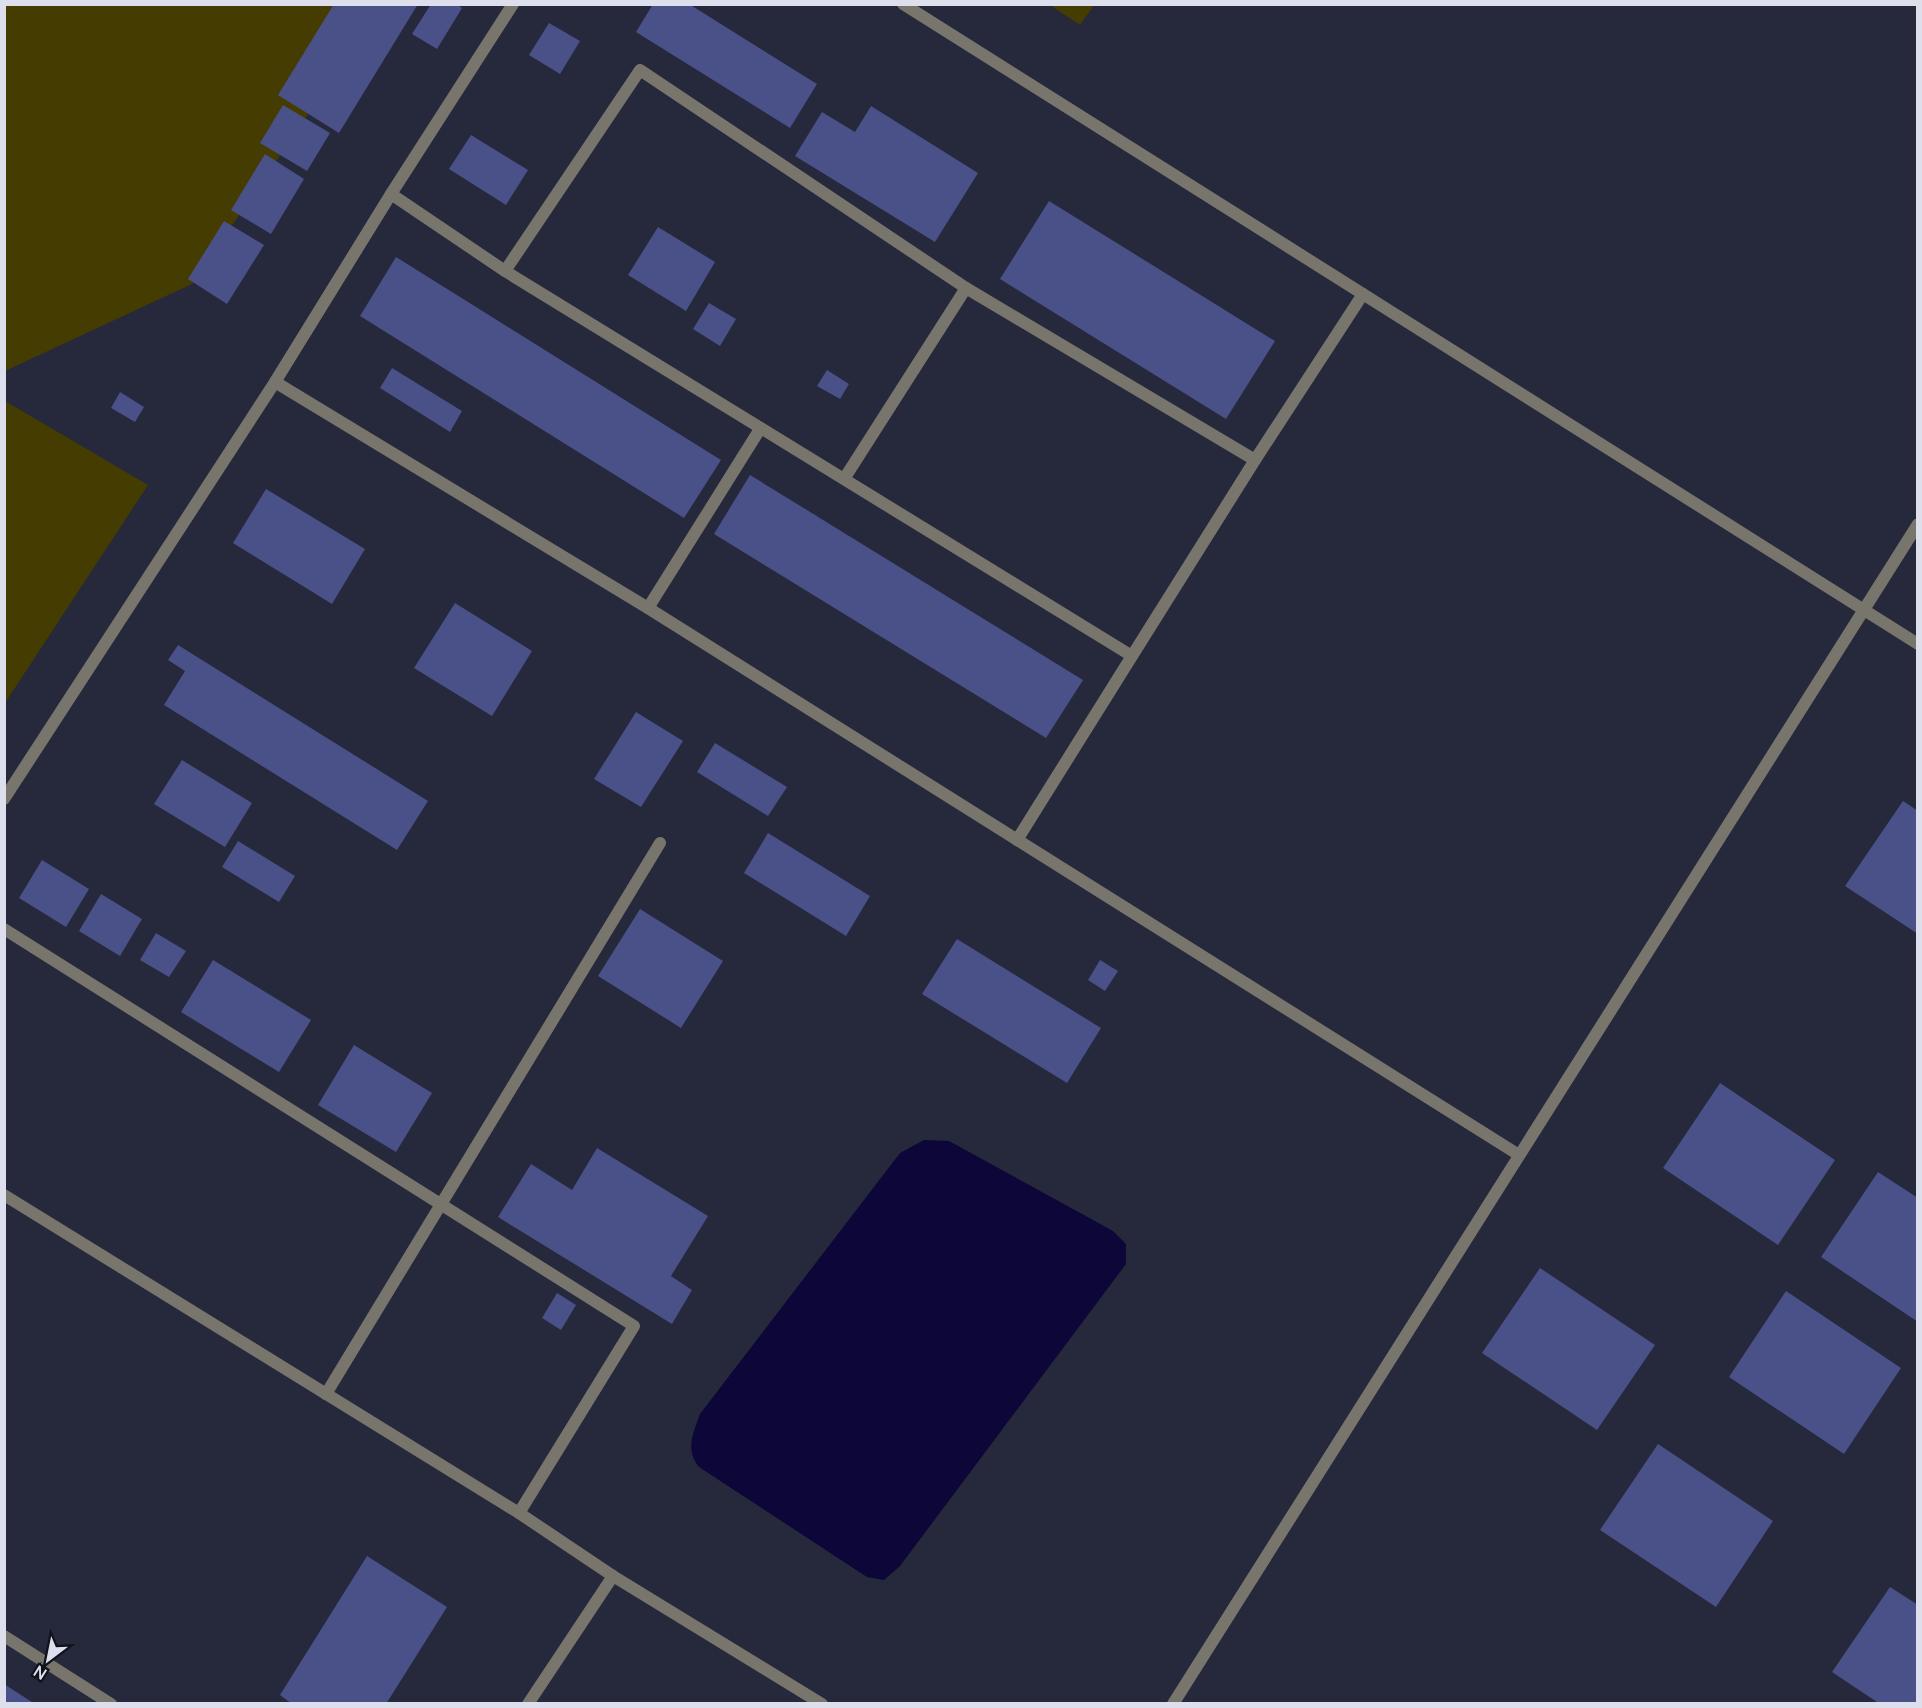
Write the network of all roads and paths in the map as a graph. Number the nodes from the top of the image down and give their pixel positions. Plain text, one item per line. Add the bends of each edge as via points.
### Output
1 (513, 4) edge
2 (903, 4) edge
3 (391, 194) junction
4 (505, 271) junction
5 (966, 288) junction
6 (1363, 294) junction
7 (275, 382) junction
8 (760, 429) junction
9 (1255, 460) junction
10 (844, 480) junction
11 (1917, 524) edge
12 (648, 608) junction
13 (1863, 609) junction
14 (1917, 644) edge
15 (1131, 656) junction
16 (4, 799) edge
17 (1017, 840) junction
18 (660, 843) dead end
19 (4, 929) edge
20 (1519, 1155) junction
21 (4, 1195) edge
22 (441, 1204) junction
23 (326, 1394) junction
24 (519, 1513) junction
25 (613, 1576) junction
26 (4, 1636) edge
27 (815, 1702) edge
28 (111, 1704) edge
29 (528, 1704) edge
30 (1173, 1704) edge

1 - 3 street
2 - 6 street
3 - 4 street
3 - 7 street
4 - 5 street via 640,70
4 - 8 street
5 - 9 street
5 - 10 street
6 - 9 street
6 - 13 street
7 - 12 street
7 - 16 street
8 - 10 street
8 - 12 street
9 - 15 street
10 - 15 street
11 - 13 street
12 - 17 street
13 - 14 street
13 - 20 street
15 - 17 street
17 - 20 street
18 - 22 street
19 - 22 street
20 - 30 street
21 - 23 street
22 - 23 street
22 - 24 street via 634,1326
23 - 24 street
24 - 25 street
25 - 27 street
25 - 29 street
26 - 28 street

